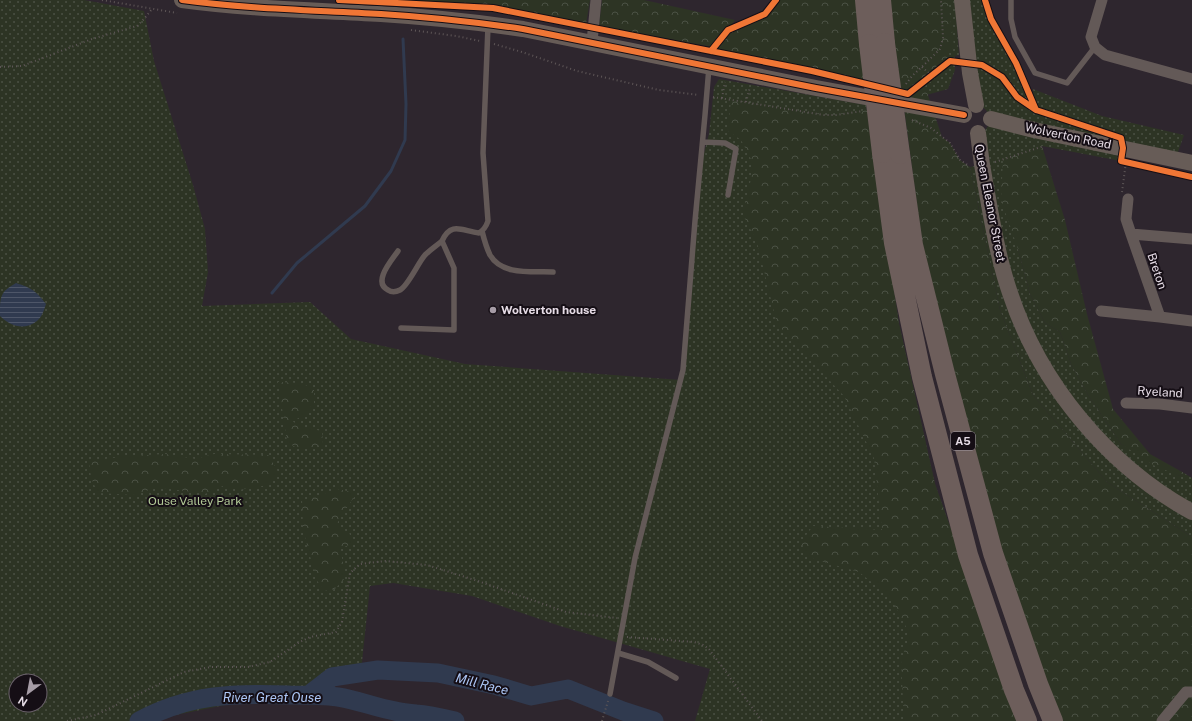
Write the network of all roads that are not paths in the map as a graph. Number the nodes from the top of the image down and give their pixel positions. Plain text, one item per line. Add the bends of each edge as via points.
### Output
1 (182, 0) edge
2 (185, 0) edge
3 (596, 0) edge
4 (865, 0) edge
5 (881, 0) edge
6 (962, 0) edge
7 (1011, 0) edge
8 (1102, 0) edge
9 (488, 23) junction
10 (592, 42) junction
11 (877, 44) junction
12 (1095, 47) junction
13 (709, 65) junction
14 (1192, 79) edge
15 (970, 110) junction
16 (991, 119) junction
17 (978, 133) junction
18 (703, 142) junction
19 (891, 153) junction
20 (1192, 163) edge
21 (728, 195) dead end
22 (1128, 199) road end
23 (482, 231) junction
24 (1131, 234) junction
25 (1192, 239) edge
26 (442, 241) junction
27 (398, 251) dead end
28 (553, 272) dead end
29 (1101, 311) dead end
30 (1160, 317) junction
31 (1192, 321) edge
32 (400, 328) dead end
33 (1126, 403) dead end
34 (1192, 408) edge
35 (1192, 512) edge
36 (618, 653) junction
37 (676, 678) dead end
38 (1192, 692) edge
39 (610, 694) road end
40 (1027, 721) edge
41 (1053, 721) edge
42 (1162, 721) edge

1 - 2 street
2 - 9 street
3 - 10 street
4 - 11 highway, A5
5 - 11 highway, A5
6 - 15 street via 970,73
7 - 12 lane via 1011,19 1015,37 1035,73 1067,83
8 - 12 street via 1092,37
9 - 10 street
9 - 23 lane via 483,153 488,221
10 - 13 street
11 - 19 highway, A5, bridge
12 - 14 street via 1105,55
13 - 15 street via 816,88
13 - 18 lane
15 - 16 street via 985,108
15 - 17 street via 963,119 966,127
16 - 17 street via 987,128
16 - 20 street, Wolverton Road via 1124,155
17 - 35 street, Queen Eleanor Street via 994,237 1010,294 1036,354 1057,388 1083,422 1125,466
18 - 21 lane via 725,143 736,149
18 - 36 lane via 683,370 635,558
19 - 40 highway, A5 via 894,243 922,377 968,555
19 - 41 highway, A5 via 945,374 993,553
22 - 24 street, Breton via 1126,219
23 - 26 lane via 479,233 456,228 444,235
23 - 28 lane via 490,255 506,268 526,272
24 - 25 street, Breton
24 - 30 street, Breton
26 - 27 lane via 426,255 404,286 393,292 387,290 381,282 382,275
26 - 32 lane via 454,268 454,330
29 - 30 street
30 - 31 street
33 - 34 street, Ryeland
36 - 37 lane via 648,662
36 - 39 lane
38 - 42 street via 1186,692

